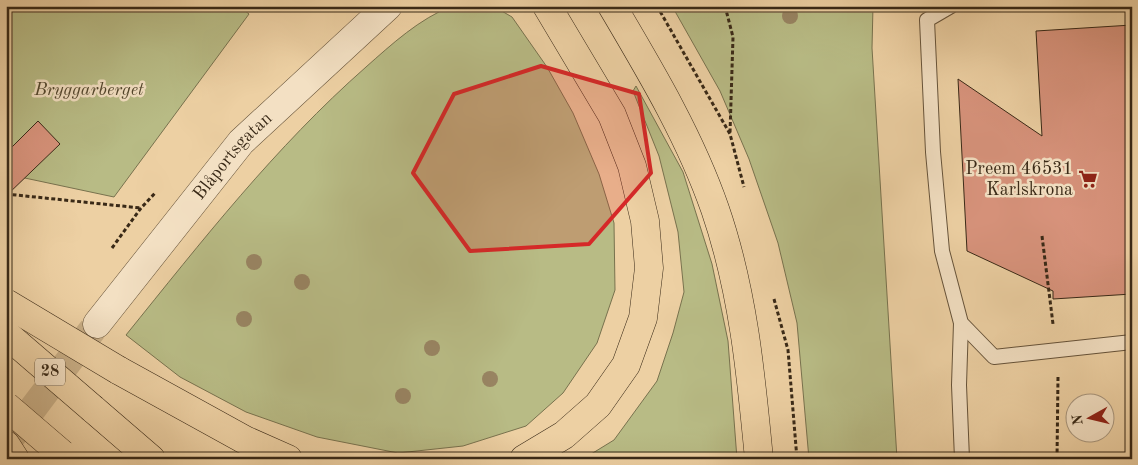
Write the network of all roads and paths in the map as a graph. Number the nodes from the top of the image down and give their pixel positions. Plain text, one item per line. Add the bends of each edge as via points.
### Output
1 (388, 6) edge
2 (547, 6) edge
3 (612, 6) edge
4 (724, 6) edge
5 (951, 6) edge
6 (730, 134) dead end
7 (6, 194) edge
8 (141, 208) dead end
9 (6, 303) edge
10 (961, 323) junction
11 (97, 324) tunnel mouth
12 (6, 334) edge
13 (1132, 342) edge
14 (6, 406) edge
15 (6, 445) edge
16 (65, 456) edge
17 (15, 459) edge
18 (151, 459) edge
19 (288, 459) edge
20 (524, 459) edge
21 (759, 459) edge
22 (962, 459) edge

1 - 11 street, Blåportsgatan via 241,142
2 - 20 main road via 612,116 632,166 645,221 649,268 644,318 626,365 598,404 564,435
3 - 21 main road via 663,93 715,209 741,311
4 - 6 path via 733,37
5 - 10 lane via 927,20 933,152 942,251
7 - 8 path
9 - 19 main road, bridge via 118,370 245,440
10 - 13 lane via 994,357
10 - 22 lane
12 - 18 main road, 28, bridge
14 - 16 main road, bridge
15 - 17 main road

